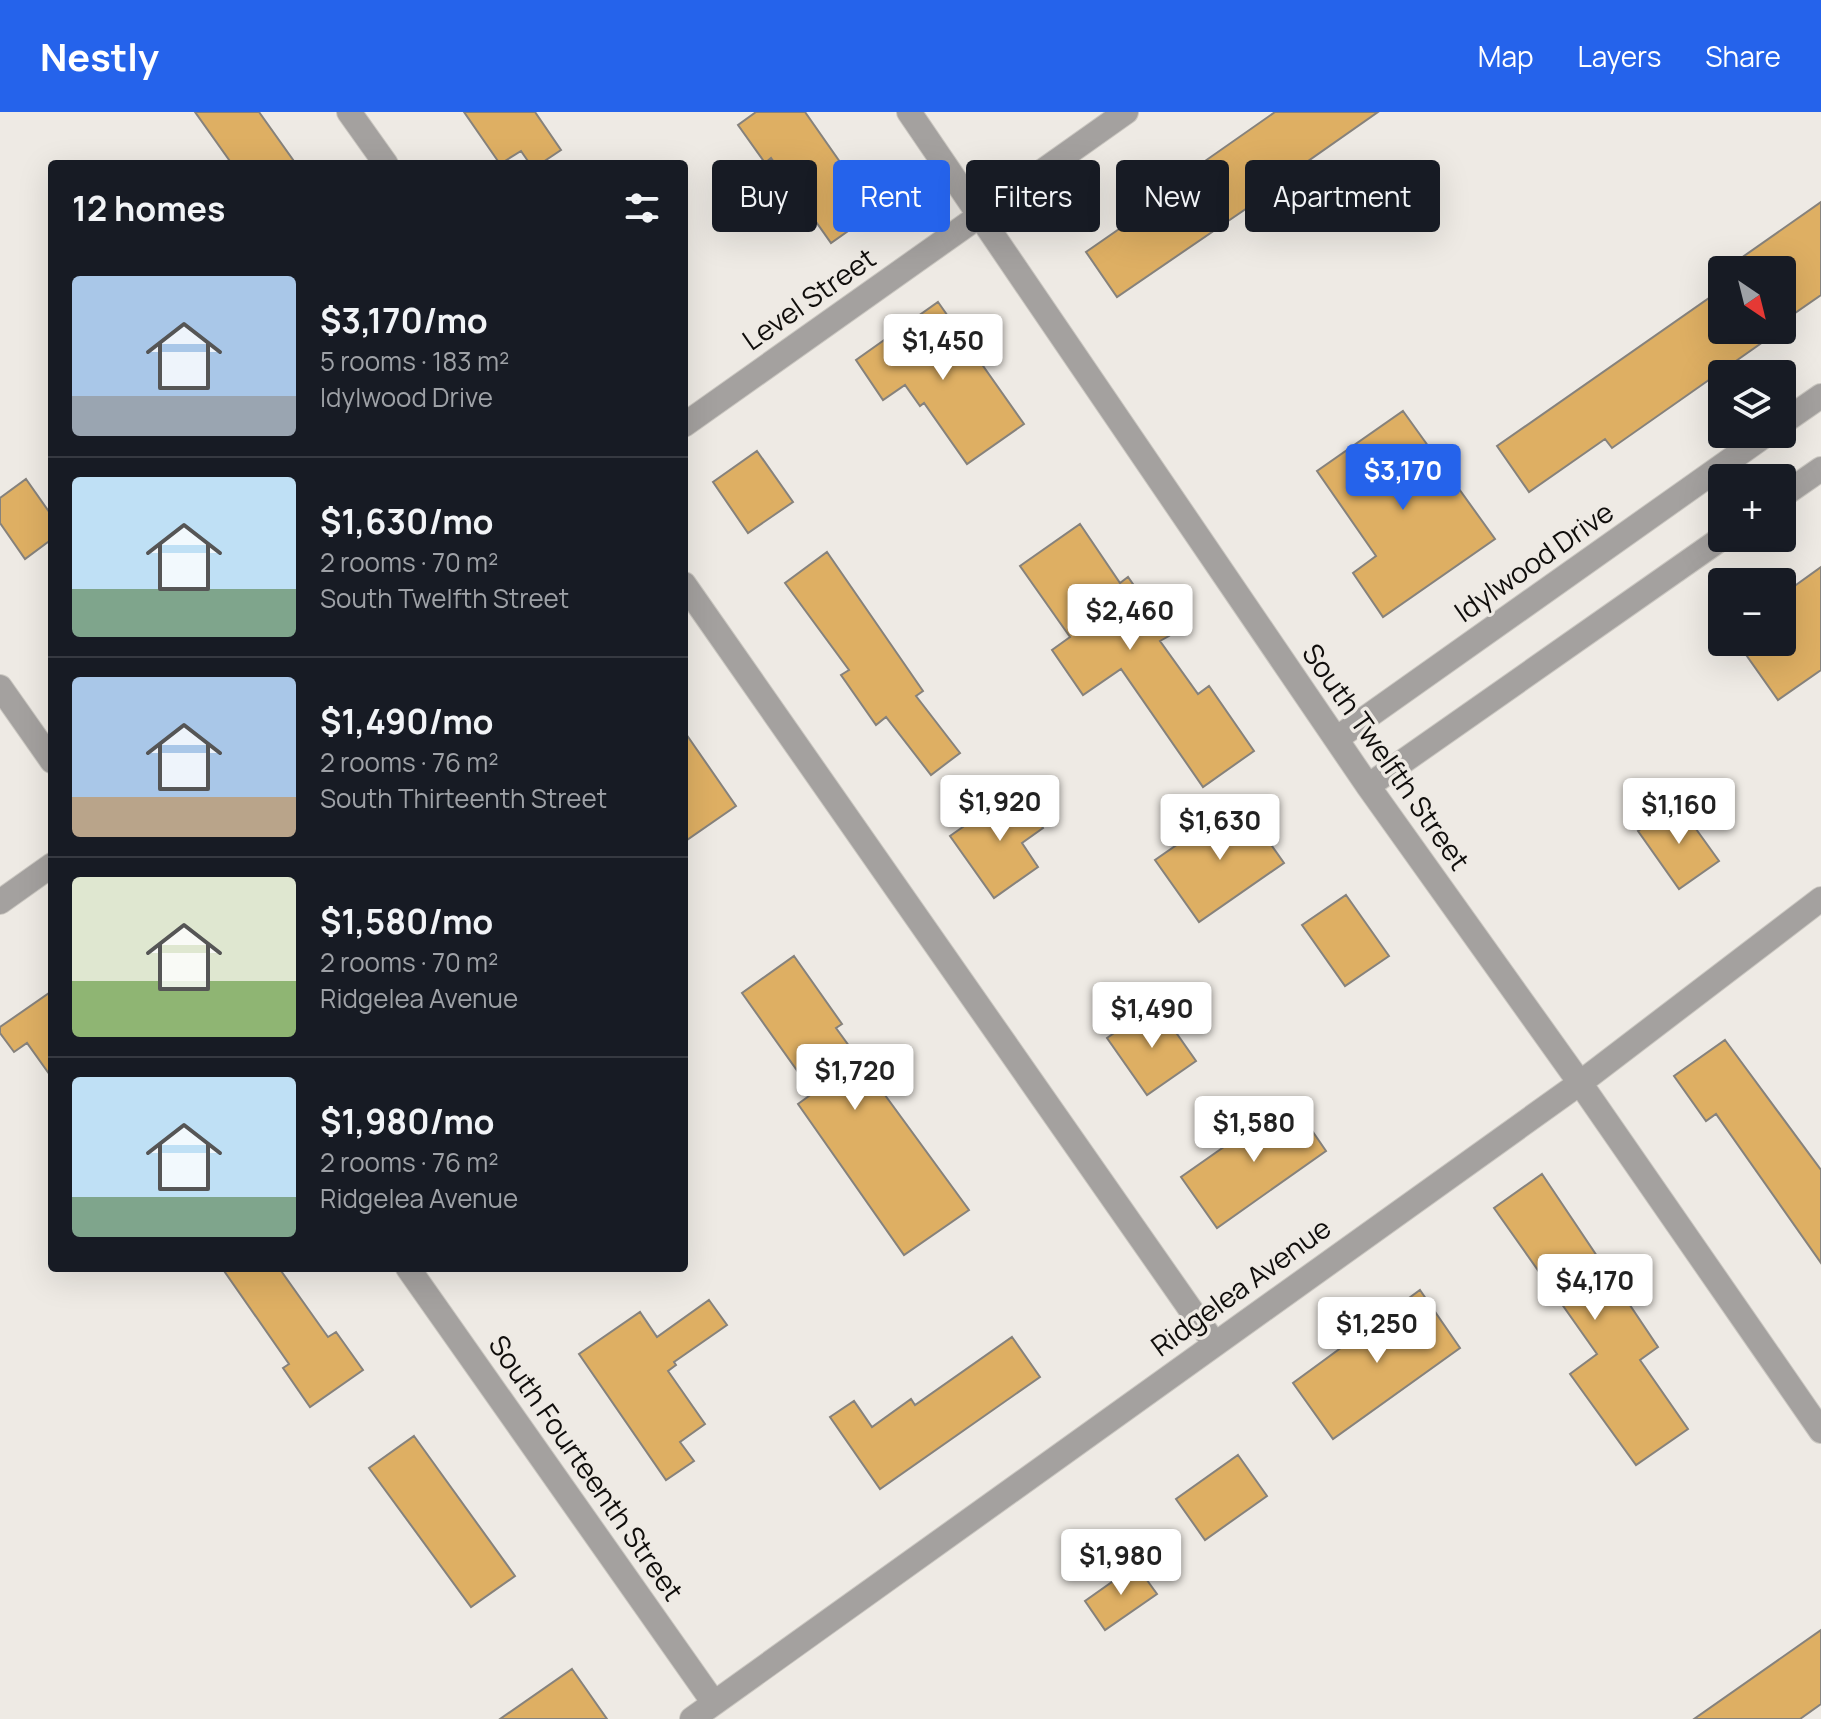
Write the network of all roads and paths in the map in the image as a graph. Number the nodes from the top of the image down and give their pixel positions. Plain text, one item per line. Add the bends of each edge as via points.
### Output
1 (349, 112) edge
2 (909, 112) edge
3 (1126, 112) edge
4 (383, 160) edge
5 (1057, 160) edge
6 (966, 196) edge
7 (966, 224) edge
8 (991, 232) edge
9 (1821, 396) edge
10 (1796, 413) edge
11 (688, 422) edge
12 (1747, 448) edge
13 (1821, 469) edge
14 (1796, 486) edge
15 (1708, 548) edge
16 (688, 590) edge
17 (0, 687) edge
18 (1336, 739) junction
19 (48, 755) edge
20 (1368, 786) junction
21 (48, 868) edge
22 (1821, 899) edge
23 (0, 902) edge
24 (1580, 1083) junction
25 (411, 1272) edge
26 (1214, 1343) junction
27 (1821, 1431) edge
28 (714, 1703) junction
29 (692, 1719) edge

1 - 4 street
2 - 6 street, South Twelfth Street
3 - 5 street, Level Street
7 - 11 street, Level Street
8 - 18 street, South Twelfth Street
9 - 10 street
12 - 18 street, Idylwood Drive
13 - 14 street
15 - 20 street
16 - 26 street
17 - 19 street
18 - 20 street, South Twelfth Street
20 - 24 street, South Twelfth Street
21 - 23 street
22 - 24 street, Ridgelea Avenue
24 - 26 street, Ridgelea Avenue
24 - 27 street, South Twelfth Street
25 - 28 street, South Fourteenth Street
26 - 28 street, Ridgelea Avenue
28 - 29 street, Ridgelea Avenue

